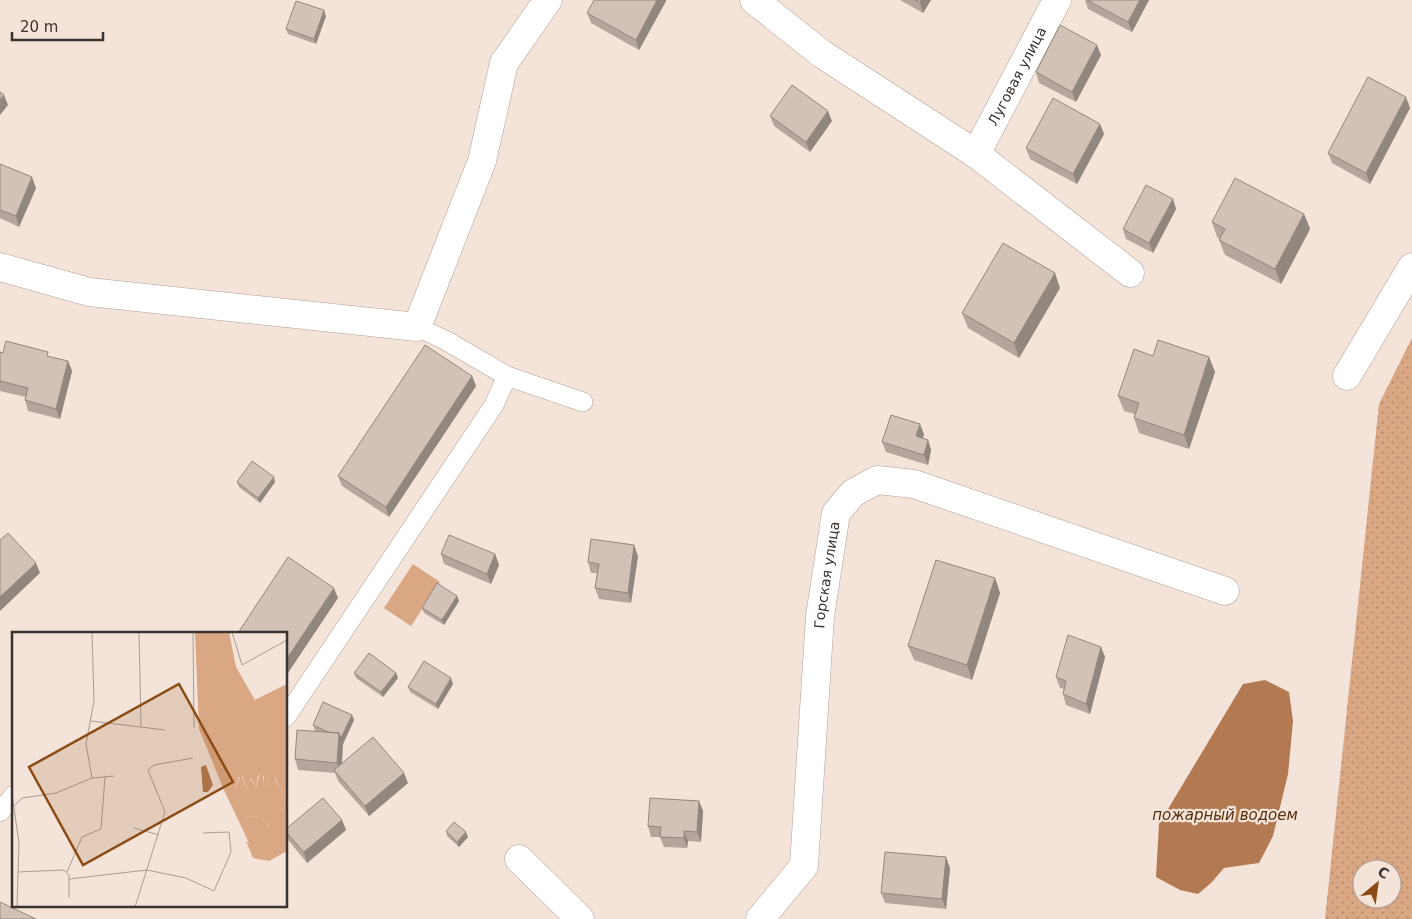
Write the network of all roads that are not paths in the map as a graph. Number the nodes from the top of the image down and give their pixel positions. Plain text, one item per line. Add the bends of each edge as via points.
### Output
1 (548, 0) edge
2 (754, 0) edge
3 (1057, 0) edge
4 (976, 154) junction
5 (0, 267) edge
6 (1412, 267) edge
7 (1130, 273) dead end
8 (417, 327) junction
9 (507, 376) junction
10 (1347, 376) dead end
11 (583, 402) dead end
12 (1225, 591) dead end
13 (288, 714) edge
14 (12, 797) edge
15 (0, 812) edge
16 (519, 859) dead end
17 (580, 919) edge
18 (760, 919) edge

1 - 8 street via 504,63 482,160
2 - 4 street via 822,54
3 - 4 street, Луговая улица
4 - 7 street
5 - 8 street via 89,292
6 - 10 street
8 - 9 lane
9 - 11 lane
9 - 13 lane via 494,405
12 - 18 street, Горская улица via 914,484 877,480 854,494 836,513 820,616 804,866
14 - 15 lane
16 - 17 street

